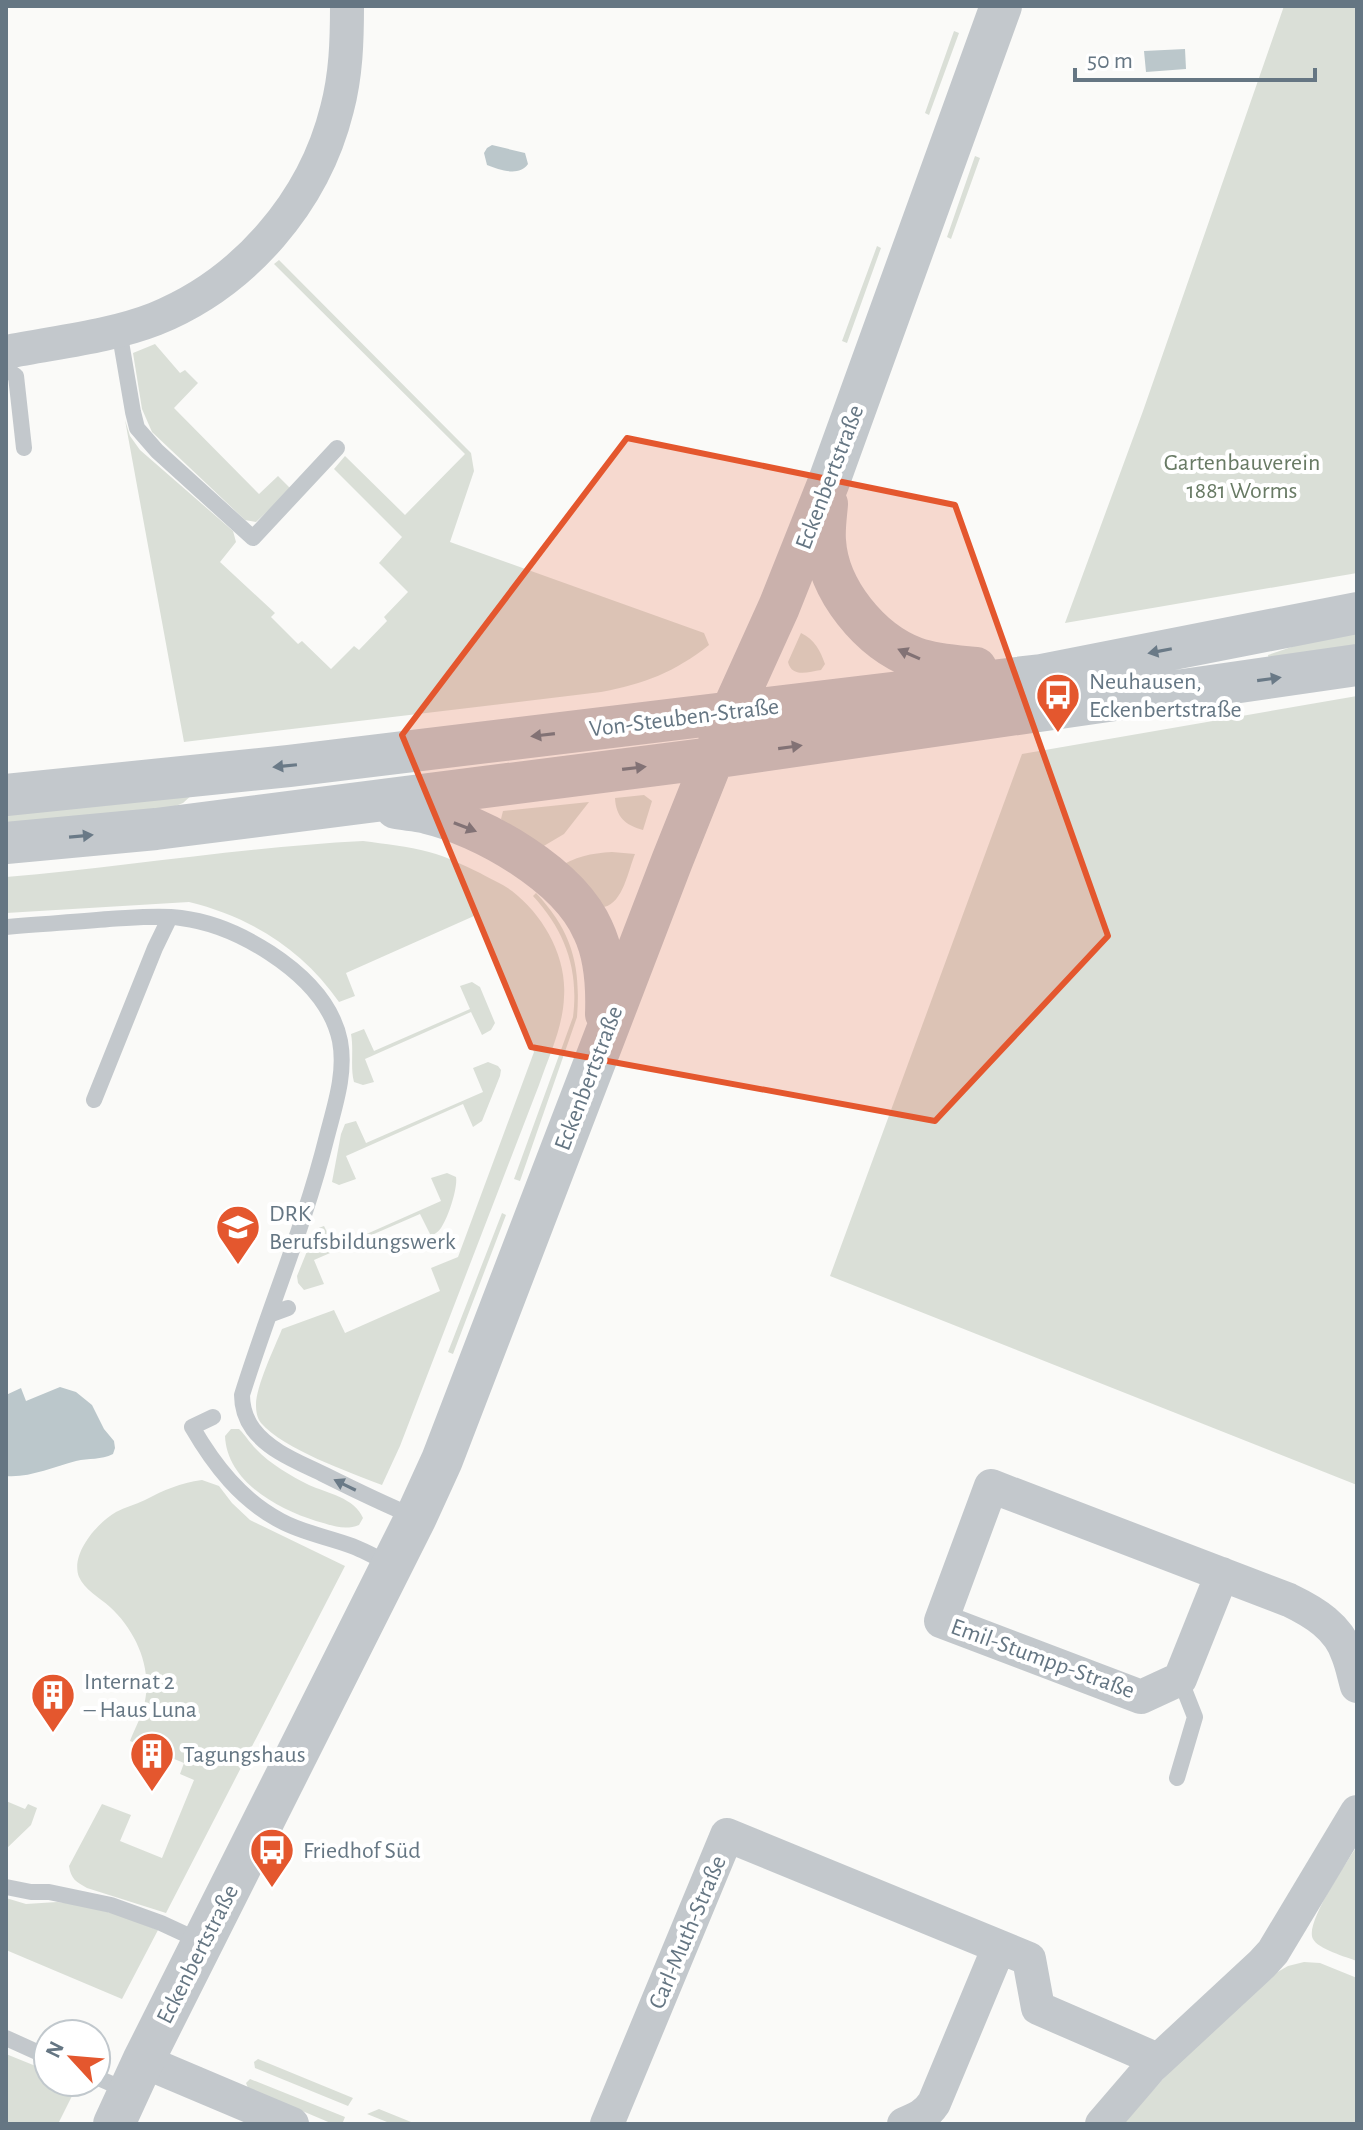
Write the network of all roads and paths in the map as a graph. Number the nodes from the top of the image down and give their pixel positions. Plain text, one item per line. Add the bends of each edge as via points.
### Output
1 (347, 6) edge
2 (1001, 6) edge
3 (119, 330) junction
4 (6, 352) edge
5 (6, 369) edge
6 (24, 448) dead end
7 (337, 448) dead end
8 (828, 484) junction
9 (1357, 613) edge
10 (1357, 665) edge
11 (1041, 675) junction
12 (732, 711) junction
13 (712, 758) junction
14 (6, 795) edge
15 (362, 803) junction
16 (6, 843) edge
17 (170, 917) junction
18 (6, 927) edge
19 (605, 1031) junction
20 (94, 1100) dead end
21 (322, 1208) dead end
22 (305, 1216) junction
23 (288, 1308) dead end
24 (269, 1315) junction
25 (213, 1417) dead end
26 (416, 1517) junction
27 (392, 1565) junction
28 (1222, 1574) junction
29 (1180, 1679) junction
30 (1357, 1684) edge
31 (1177, 1778) dead end
32 (1357, 1812) edge
33 (6, 1887) edge
34 (203, 1943) junction
35 (999, 1947) junction
36 (6, 2038) edge
37 (32, 2050) edge
38 (1158, 2060) junction
39 (121, 2088) edge
40 (292, 2124) edge
41 (607, 2124) edge
42 (904, 2124) edge
43 (1102, 2124) edge

1 - 3 street via 337,111 288,214 267,242 207,291 153,320
2 - 8 street, Eckenbertstraße
3 - 4 street
3 - 7 lane via 137,428 253,538
5 - 6 lane via 16,376
11 -> 8 street via 936,664 879,638 856,613 831,568 825,542
8 - 12 street, Eckenbertstraße
9 -> 11 street, Von-Steuben-Straße
13 -> 10 street, Von-Steuben-Straße
11 - 12 street, Von-Steuben-Straße
12 - 13 street, Eckenbertstraße
12 -> 14 street, Von-Steuben-Straße
15 -> 13 street, Von-Steuben-Straße
13 - 19 street, Eckenbertstraße
16 -> 15 street, Von-Steuben-Straße
15 -> 19 street via 428,813 475,830 508,846 563,889 587,916 600,949 607,996
17 - 18 lane
17 - 20 lane
17 - 22 lane via 206,923 264,949 308,982 339,1020 340,1110
19 - 26 street, Eckenbertstraße via 471,1387
21 - 22 lane
22 - 24 lane
23 - 24 lane
26 -> 24 lane via 284,1454 253,1429 242,1409 242,1395
25 - 27 lane via 192,1427 221,1472 258,1508 283,1523 354,1546
26 - 27 street, Eckenbertstraße
27 - 34 street, Eckenbertstraße
28 - 29 street
28 - 29 street, Emil-Stumpp-Straße via 991,1486 941,1621 1141,1697
28 - 30 street, Emil-Stumpp-Straße via 1313,1611 1347,1652
29 - 31 lane via 1195,1717
32 - 38 street via 1273,1952
33 - 34 lane via 111,1905
34 - 39 street, Eckenbertstraße
35 - 38 street, Carl-Muth-Straße via 1029,1959 1038,2008
35 - 41 street, Carl-Muth-Straße via 727,1835
35 - 42 street via 934,2103 921,2117
36 - 37 lane
38 - 43 street
39 - 40 street

